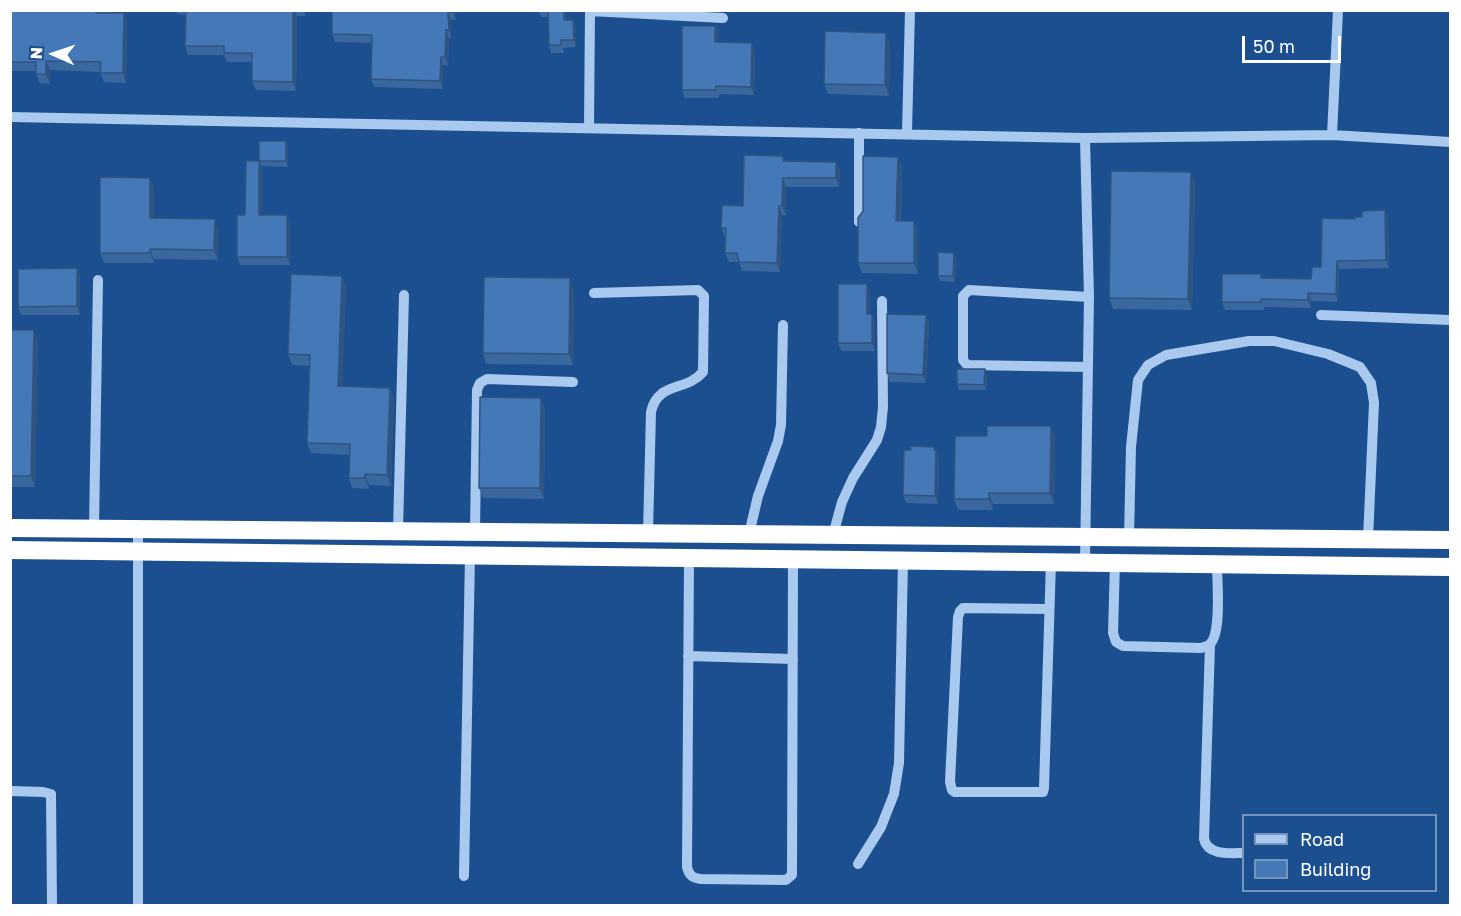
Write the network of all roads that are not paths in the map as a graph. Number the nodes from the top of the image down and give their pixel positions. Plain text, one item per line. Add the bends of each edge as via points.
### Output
1 (910, 10) edge
2 (1338, 10) edge
3 (590, 11) edge
4 (723, 18) dead end
5 (10, 117) edge
6 (589, 128) junction
7 (859, 133) junction
8 (907, 133) junction
9 (1332, 135) junction
10 (1085, 138) junction
11 (1450, 141) edge
12 (859, 222) edge
13 (98, 280) dead end
14 (594, 293) dead end
15 (404, 295) dead end
16 (1089, 297) junction
17 (882, 301) dead end
18 (1321, 315) dead end
19 (1450, 320) edge
20 (783, 325) dead end
21 (1088, 367) junction
22 (573, 382) dead end
23 (10, 528) edge
24 (94, 529) junction
25 (138, 529) junction
26 (398, 531) junction
27 (475, 532) junction
28 (648, 533) junction
29 (749, 534) junction
30 (833, 535) junction
31 (1085, 537) junction
32 (1129, 537) junction
33 (1368, 539) junction
34 (1450, 540) edge
35 (10, 549) edge
36 (138, 551) junction
37 (470, 556) junction
38 (688, 558) junction
39 (793, 558) junction
40 (903, 560) junction
41 (1051, 561) junction
42 (1085, 562) junction
43 (1115, 562) junction
44 (1217, 564) junction
45 (1450, 567) edge
46 (1050, 609) junction
47 (1210, 644) junction
48 (688, 656) junction
49 (793, 659) junction
50 (10, 791) edge
51 (1242, 854) edge
52 (858, 864) dead end
53 (464, 876) dead end
54 (52, 906) edge
55 (138, 906) edge

1 - 8 street
2 - 9 street
3 - 4 street
3 - 6 street
5 - 6 street
6 - 7 street
7 - 8 street
7 - 12 street
8 - 10 street
9 - 10 street
9 - 11 street
10 - 16 street
13 - 24 street
14 - 28 street via 698,290 704,296 703,372 696,379 658,395 651,412
15 - 26 street
16 - 21 street
16 - 21 street via 969,290 963,296 963,360 967,365
17 - 30 street via 881,427 842,501
18 - 19 street
20 - 29 street via 781,425
21 - 31 street
22 - 27 street via 487,379 480,383
23 - 24 highway
24 - 25 highway
25 - 26 highway
25 - 36 street
26 - 27 highway
27 - 28 highway
28 - 29 highway
29 - 30 highway
30 - 31 highway
31 - 32 highway
31 - 42 street
32 - 33 highway
32 - 33 street via 1131,447 1138,380 1148,365 1166,355 1249,341 1274,341 1329,354 1360,367 1371,383 1374,403
33 - 34 highway
35 - 36 highway
36 - 37 highway
36 - 55 street
37 - 38 highway
37 - 53 street
38 - 39 highway
38 - 48 street
39 - 40 highway
39 - 49 street
40 - 41 highway
40 - 52 street via 894,794 881,827
41 - 42 highway
41 - 46 street
42 - 43 highway
43 - 44 highway
43 - 47 street via 1116,642 1123,646 1201,648
44 - 45 highway
44 - 47 street via 1218,619
46 - 46 street via 1042,792 955,792 950,782 960,611
47 - 51 street via 1204,839 1217,852
48 - 49 street
48 - 49 street via 687,867 693,878 700,879 786,880 792,875
50 - 54 street via 51,794

